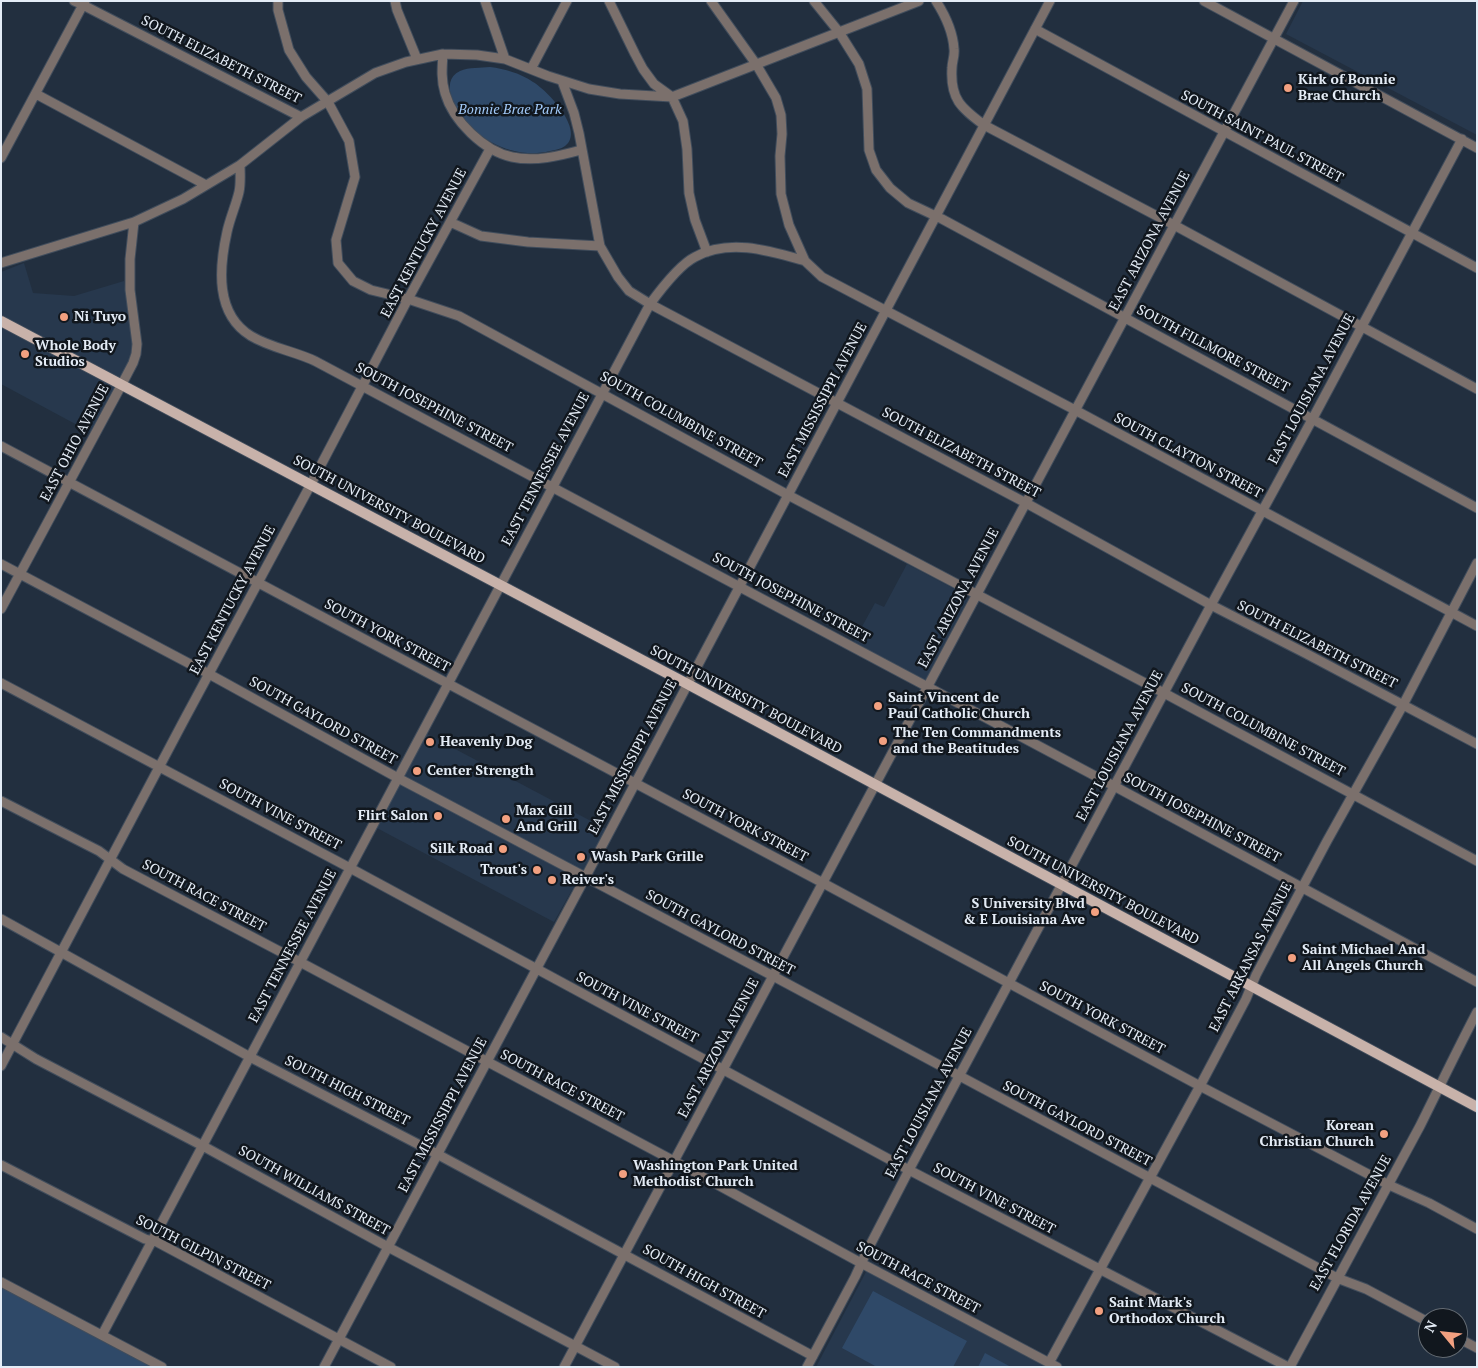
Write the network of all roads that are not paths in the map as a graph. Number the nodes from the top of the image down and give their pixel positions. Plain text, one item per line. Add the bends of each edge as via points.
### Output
1 (278, 1) edge
2 (395, 1) edge
3 (485, 1) edge
4 (567, 1) edge
5 (609, 1) edge
6 (711, 1) edge
7 (814, 1) edge
8 (918, 1) edge
9 (936, 1) edge
10 (1050, 1) edge
11 (1204, 1) edge
12 (1294, 1) edge
13 (81, 2) edge
14 (1035, 29) junction
15 (839, 32) junction
16 (1274, 39) junction
17 (444, 54) junction
18 (417, 59) junction
19 (505, 59) junction
20 (756, 64) junction
21 (531, 68) junction
22 (562, 81) junction
23 (36, 94) junction
24 (672, 97) junction
25 (328, 102) junction
26 (301, 117) junction
27 (984, 125) junction
28 (1224, 132) junction
29 (1462, 140) junction
30 (1477, 148) edge
31 (490, 149) junction
32 (581, 150) junction
33 (1, 158) edge
34 (240, 165) junction
35 (206, 185) junction
36 (936, 216) junction
37 (134, 222) junction
38 (450, 222) junction
39 (1174, 225) junction
40 (1411, 233) junction
41 (600, 246) junction
42 (707, 252) junction
43 (805, 261) junction
44 (1, 263) edge
45 (1477, 268) edge
46 (408, 299) junction
47 (650, 304) junction
48 (886, 312) junction
49 (1124, 318) junction
50 (1, 322) edge
51 (1361, 327) junction
52 (122, 384) junction
53 (363, 386) junction
54 (1477, 389) edge
55 (601, 393) junction
56 (837, 403) junction
57 (1075, 410) junction
58 (1313, 418) junction
59 (1, 446) edge
60 (69, 482) junction
61 (311, 484) junction
62 (552, 487) junction
63 (788, 495) junction
64 (1026, 503) junction
65 (1477, 508) edge
66 (1262, 511) junction
67 (1477, 563) edge
68 (1, 564) edge
69 (20, 574) junction
70 (258, 583) junction
71 (500, 585) junction
72 (739, 586) junction
73 (977, 594) junction
74 (1211, 605) junction
75 (1, 609) edge
76 (1451, 611) junction
77 (1477, 626) edge
78 (209, 674) junction
79 (1, 682) edge
80 (448, 684) junction
81 (688, 684) junction
82 (927, 687) junction
83 (1164, 692) junction
84 (1403, 705) junction
85 (1477, 744) edge
86 (159, 766) junction
87 (398, 778) junction
88 (635, 784) junction
89 (875, 785) junction
90 (1114, 786) junction
91 (1353, 795) junction
92 (1, 801) edge
93 (111, 860) junction
94 (1477, 861) edge
95 (350, 868) junction
96 (585, 878) junction
97 (823, 883) junction
98 (1062, 885) junction
99 (1302, 888) junction
100 (1, 919) edge
101 (62, 953) junction
102 (300, 962) junction
103 (536, 969) junction
104 (773, 976) junction
105 (1477, 982) edge
106 (1009, 984) junction
107 (1251, 986) junction
108 (1477, 1012) edge
109 (1, 1037) edge
110 (13, 1045) junction
111 (250, 1057) junction
112 (487, 1062) junction
113 (1, 1066) edge
114 (723, 1070) junction
115 (960, 1076) junction
116 (1200, 1086) junction
117 (1439, 1086) junction
118 (1477, 1107) edge
119 (203, 1146) junction
120 (437, 1154) junction
121 (674, 1161) junction
122 (1, 1165) edge
123 (909, 1170) junction
124 (1150, 1179) junction
125 (1388, 1185) junction
126 (1477, 1229) edge
127 (152, 1241) junction
128 (388, 1247) junction
129 (624, 1254) junction
130 (862, 1263) junction
131 (1100, 1270) junction
132 (1337, 1278) junction
133 (1, 1282) edge
134 (1418, 1317) edge
135 (102, 1335) junction
136 (338, 1340) junction
137 (575, 1346) junction
138 (813, 1356) junction
139 (1053, 1365) edge
140 (162, 1367) edge
141 (324, 1367) edge
142 (391, 1367) edge
143 (564, 1367) edge
144 (615, 1367) edge
145 (807, 1367) edge
146 (1289, 1367) edge

1 - 25 street via 289,50 306,77
2 - 18 street
3 - 19 street
4 - 21 street
5 - 24 street via 648,76
6 - 20 street
7 - 15 street, SOUTH FILLMORE STREET
8 - 15 street
9 - 27 street via 946,20 954,49 951,82 956,99
10 - 14 street, EAST MISSISSIPPI AVENUE
11 - 16 street
12 - 16 street, EAST ARIZONA AVENUE
13 - 23 street
13 - 26 street, SOUTH ELIZABETH STREET
14 - 27 street, EAST MISSISSIPPI AVENUE
14 - 28 street, SOUTH SAINT PAUL STREET
15 - 20 street
15 - 36 street, SOUTH FILLMORE STREET via 859,64 867,89 869,150 876,170 908,203
16 - 28 street, EAST ARIZONA AVENUE
16 - 29 street
17 - 18 street
17 - 19 street
17 - 31 street via 442,82 445,95 464,126
18 - 25 street via 375,73
19 - 21 street
20 - 24 street
20 - 43 street via 776,98 781,115 781,194 789,225
21 - 22 street
22 - 24 street via 589,90
22 - 32 street, SOUTH ELIZABETH STREET via 574,113
23 - 33 street
23 - 35 street
24 - 42 street via 684,121 689,194
25 - 26 street
25 - 46 street, SOUTH COLUMBINE STREET via 349,141 355,177 336,240 338,263 353,281 371,290
26 - 34 street
27 - 36 street, EAST MISSISSIPPI AVENUE
27 - 39 street
28 - 39 street, EAST ARIZONA AVENUE
28 - 40 street, SOUTH SAINT PAUL STREET
29 - 30 street
29 - 40 street, EAST LOUISIANA AVENUE
31 - 32 street via 512,157 536,159
31 - 38 street, EAST KENTUCKY AVENUE
32 - 41 street, SOUTH ELIZABETH STREET
34 - 35 street
34 - 53 street, SOUTH JOSEPHINE STREET via 240,190 227,232 221,274 222,292 229,313 238,326 265,344 303,355
35 - 37 street
36 - 48 street, EAST MISSISSIPPI AVENUE
36 - 49 street, SOUTH FILLMORE STREET
37 - 44 street
37 - 52 street, EAST OHIO AVENUE via 130,290 137,344 133,363
38 - 41 street via 481,236
38 - 46 street, EAST KENTUCKY AVENUE
39 - 49 street, EAST ARIZONA AVENUE
39 - 51 street
40 - 45 street, SOUTH SAINT PAUL STREET
40 - 51 street, EAST LOUISIANA AVENUE
41 - 47 street, SOUTH ELIZABETH STREET via 629,291
42 - 43 street, EAST TENNESSEE AVENUE via 739,247
42 - 47 street, EAST TENNESSEE AVENUE via 694,257 677,271
43 - 48 street, SOUTH CLAYTON STREET via 822,277
46 - 53 street, EAST KENTUCKY AVENUE
46 - 55 street, SOUTH COLUMBINE STREET via 459,316
47 - 55 street, EAST TENNESSEE AVENUE
47 - 56 street, SOUTH ELIZABETH STREET
48 - 56 street, EAST MISSISSIPPI AVENUE
48 - 57 street, SOUTH CLAYTON STREET
49 - 57 street, EAST ARIZONA AVENUE
49 - 58 street, SOUTH FILLMORE STREET
50 - 52 main road, SOUTH UNIVERSITY BOULEVARD
51 - 54 street
51 - 58 street, EAST LOUISIANA AVENUE
52 - 60 street, EAST OHIO AVENUE
52 - 61 main road, SOUTH UNIVERSITY BOULEVARD
53 - 61 street, EAST KENTUCKY AVENUE
53 - 62 street, SOUTH JOSEPHINE STREET
55 - 62 street, EAST TENNESSEE AVENUE
55 - 63 street, SOUTH COLUMBINE STREET
56 - 63 street, EAST MISSISSIPPI AVENUE
56 - 64 street, SOUTH ELIZABETH STREET
57 - 64 street, EAST ARIZONA AVENUE
57 - 66 street, SOUTH CLAYTON STREET
58 - 65 street, SOUTH FILLMORE STREET
58 - 66 street, EAST LOUISIANA AVENUE
59 - 60 street, SOUTH YORK STREET
60 - 69 street, EAST OHIO AVENUE
60 - 70 street, SOUTH YORK STREET
61 - 70 street, EAST KENTUCKY AVENUE
61 - 71 main road, SOUTH UNIVERSITY BOULEVARD
62 - 71 street, EAST TENNESSEE AVENUE
62 - 72 street, SOUTH JOSEPHINE STREET
63 - 72 street, EAST MISSISSIPPI AVENUE
63 - 73 street, SOUTH COLUMBINE STREET
64 - 73 street, EAST ARIZONA AVENUE
64 - 74 street, SOUTH ELIZABETH STREET
66 - 74 street, EAST LOUISIANA AVENUE
66 - 76 street, SOUTH CLAYTON STREET
67 - 76 street, EAST ARKANSAS AVENUE
68 - 69 street, SOUTH GAYLORD STREET
69 - 75 street, EAST OHIO AVENUE
69 - 78 street, SOUTH GAYLORD STREET
70 - 78 street, EAST KENTUCKY AVENUE
70 - 80 street, SOUTH YORK STREET
71 - 80 street, EAST TENNESSEE AVENUE
71 - 81 main road, SOUTH UNIVERSITY BOULEVARD
72 - 81 street, EAST MISSISSIPPI AVENUE
72 - 82 street, SOUTH JOSEPHINE STREET
73 - 82 street, EAST ARIZONA AVENUE
73 - 83 street, SOUTH COLUMBINE STREET
74 - 83 street, EAST LOUISIANA AVENUE
74 - 84 street, SOUTH ELIZABETH STREET
76 - 77 street, SOUTH CLAYTON STREET
76 - 84 street, EAST ARKANSAS AVENUE
78 - 86 street, EAST KENTUCKY AVENUE
78 - 87 street, SOUTH GAYLORD STREET
79 - 86 street, SOUTH VINE STREET
80 - 87 street, EAST TENNESSEE AVENUE
80 - 88 street, SOUTH YORK STREET
81 - 88 street, EAST MISSISSIPPI AVENUE
81 - 89 main road, SOUTH UNIVERSITY BOULEVARD
82 - 89 street, EAST ARIZONA AVENUE
82 - 90 street, SOUTH JOSEPHINE STREET
83 - 90 street, EAST LOUISIANA AVENUE
83 - 91 street, SOUTH COLUMBINE STREET
84 - 85 street, SOUTH ELIZABETH STREET
84 - 91 street, EAST ARKANSAS AVENUE
86 - 93 street, EAST KENTUCKY AVENUE
86 - 95 street, SOUTH VINE STREET
87 - 95 street, EAST TENNESSEE AVENUE
87 - 96 street, SOUTH GAYLORD STREET
88 - 96 street, EAST MISSISSIPPI AVENUE
88 - 97 street, SOUTH YORK STREET
89 - 97 street, EAST ARIZONA AVENUE
89 - 98 main road, SOUTH UNIVERSITY BOULEVARD
90 - 98 street, EAST LOUISIANA AVENUE
90 - 99 street, SOUTH JOSEPHINE STREET
91 - 94 street, SOUTH COLUMBINE STREET
91 - 99 street, EAST ARKANSAS AVENUE
92 - 93 street, SOUTH RACE STREET
93 - 101 street, EAST KENTUCKY AVENUE
93 - 102 street, SOUTH RACE STREET
95 - 102 street, EAST TENNESSEE AVENUE
95 - 103 street, SOUTH VINE STREET
96 - 103 street, EAST MISSISSIPPI AVENUE
96 - 104 street, SOUTH GAYLORD STREET
97 - 104 street, EAST ARIZONA AVENUE
97 - 106 street, SOUTH YORK STREET
98 - 106 street, EAST LOUISIANA AVENUE
98 - 107 main road, SOUTH UNIVERSITY BOULEVARD
99 - 105 street, SOUTH JOSEPHINE STREET
99 - 107 street, EAST ARKANSAS AVENUE
100 - 101 street, SOUTH HIGH STREET
101 - 110 street, EAST KENTUCKY AVENUE
101 - 111 street, SOUTH HIGH STREET
102 - 111 street, EAST TENNESSEE AVENUE
102 - 112 street, SOUTH RACE STREET
103 - 112 street, EAST MISSISSIPPI AVENUE
103 - 114 street, SOUTH VINE STREET
104 - 114 street, EAST ARIZONA AVENUE
104 - 115 street, SOUTH GAYLORD STREET
106 - 115 street, EAST LOUISIANA AVENUE
106 - 116 street, SOUTH YORK STREET
107 - 116 street, EAST ARKANSAS AVENUE
107 - 117 main road, SOUTH UNIVERSITY BOULEVARD
108 - 117 street, EAST FLORIDA AVENUE
109 - 110 street, SOUTH WILLIAMS STREET
110 - 113 street, EAST KENTUCKY AVENUE
110 - 119 street, SOUTH WILLIAMS STREET
111 - 119 street, EAST TENNESSEE AVENUE
111 - 120 street, SOUTH HIGH STREET
112 - 120 street, EAST MISSISSIPPI AVENUE
112 - 121 street, SOUTH RACE STREET
114 - 121 street, EAST ARIZONA AVENUE
114 - 123 street, SOUTH VINE STREET
115 - 123 street, EAST LOUISIANA AVENUE
115 - 124 street, SOUTH GAYLORD STREET
116 - 124 street, EAST ARKANSAS AVENUE
116 - 125 street, SOUTH YORK STREET
117 - 118 main road, SOUTH UNIVERSITY BOULEVARD
117 - 125 street, EAST FLORIDA AVENUE
119 - 127 street, EAST TENNESSEE AVENUE
119 - 128 street, SOUTH WILLIAMS STREET
120 - 128 street, EAST MISSISSIPPI AVENUE
120 - 129 street, SOUTH HIGH STREET
121 - 129 street, EAST ARIZONA AVENUE
121 - 130 street, SOUTH RACE STREET
122 - 127 street, SOUTH GILPIN STREET
123 - 130 street, EAST LOUISIANA AVENUE
123 - 131 street, SOUTH VINE STREET
124 - 131 street, EAST ARKANSAS AVENUE
124 - 132 street, SOUTH GAYLORD STREET
125 - 126 street, SOUTH YORK STREET
125 - 132 street, EAST FLORIDA AVENUE
127 - 135 street, EAST TENNESSEE AVENUE
127 - 136 street, SOUTH GILPIN STREET
128 - 136 street, EAST MISSISSIPPI AVENUE
128 - 137 street, SOUTH WILLIAMS STREET
129 - 137 street, EAST ARIZONA AVENUE
129 - 138 street, SOUTH HIGH STREET
130 - 138 street, EAST LOUISIANA AVENUE
130 - 139 street, SOUTH RACE STREET
131 - 139 street, EAST ARKANSAS AVENUE
131 - 146 street, SOUTH VINE STREET
132 - 134 street, SOUTH GAYLORD STREET via 1366,1289
132 - 146 street, EAST FLORIDA AVENUE
133 - 135 street
135 - 140 street
136 - 141 street, EAST MISSISSIPPI AVENUE
136 - 142 street, SOUTH GILPIN STREET
137 - 143 street, EAST ARIZONA AVENUE
137 - 144 street, SOUTH WILLIAMS STREET
138 - 145 street, EAST LOUISIANA AVENUE

